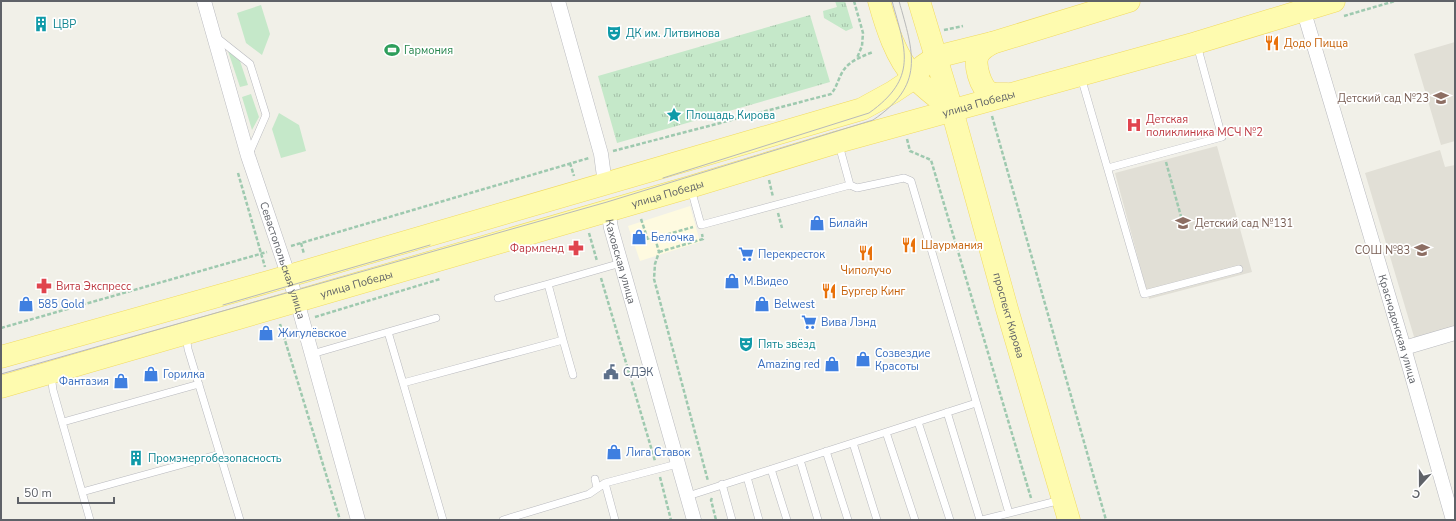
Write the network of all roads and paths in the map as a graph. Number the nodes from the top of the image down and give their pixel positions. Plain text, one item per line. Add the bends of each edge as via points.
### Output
1 (204, 1) edge
2 (558, 1) edge
3 (854, 1) edge
4 (879, 1) edge
5 (919, 1) edge
6 (1129, 1) edge
7 (1334, 1) edge
8 (1106, 4) edge
9 (1302, 6) edge
10 (963, 26) dead end
11 (944, 30) dead end
12 (213, 35) junction
13 (992, 42) junction
14 (1196, 43) junction
15 (873, 52) dead end
16 (936, 57) junction
17 (857, 59) junction
18 (1081, 74) junction
19 (914, 77) junction
20 (1007, 94) junction
21 (952, 110) junction
22 (907, 140) dead end
23 (838, 142) junction
24 (1164, 153) junction
25 (602, 154) junction
26 (248, 156) junction
27 (1108, 168) junction
28 (237, 169) dead end
29 (605, 184) junction
30 (850, 185) junction
31 (690, 187) junction
32 (608, 210) junction
33 (778, 212) dead end
34 (641, 218) dead end
35 (701, 225) junction
36 (782, 228) dead end
37 (1185, 231) dead end
38 (589, 234) dead end
39 (655, 238) junction
40 (280, 249) junction
41 (659, 252) junction
42 (262, 253) junction
43 (621, 263) junction
44 (599, 270) junction
45 (1239, 270) dead end
46 (278, 278) junction
47 (548, 284) junction
48 (498, 298) dead end
49 (297, 301) junction
50 (274, 307) junction
51 (436, 318) dead end
52 (1, 328) edge
53 (388, 332) junction
54 (186, 333) junction
55 (1455, 333) edge
56 (563, 340) junction
57 (1404, 348) junction
58 (312, 354) junction
59 (1, 358) edge
60 (51, 372) junction
61 (573, 375) dead end
62 (403, 383) junction
63 (199, 384) junction
64 (1, 387) edge
65 (976, 403) junction
66 (947, 412) junction
67 (63, 422) junction
68 (918, 422) junction
69 (886, 432) junction
70 (853, 443) junction
71 (826, 451) junction
72 (220, 454) junction
73 (800, 460) junction
74 (678, 464) junction
75 (657, 469) junction
76 (771, 469) junction
77 (747, 476) junction
78 (595, 479) dead end
79 (708, 481) dead end
80 (605, 483) junction
81 (722, 484) junction
82 (597, 488) junction
83 (82, 492) junction
84 (688, 496) junction
85 (712, 497) dead end
86 (1063, 499) junction
87 (1034, 506) junction
88 (1009, 513) junction
89 (90, 520) edge
90 (240, 520) edge
91 (340, 520) edge
92 (358, 520) edge
93 (443, 520) edge
94 (503, 520) edge
95 (615, 520) edge
96 (671, 520) edge
97 (694, 520) edge
98 (716, 520) edge
99 (732, 520) edge
100 (759, 520) edge
101 (787, 520) edge
102 (818, 520) edge
103 (848, 520) edge
104 (877, 520) edge
105 (915, 520) edge
106 (950, 520) edge
107 (981, 520) edge
108 (1070, 520) edge
109 (1453, 520) edge

1 - 12 street, Севастопольская улица
2 - 25 street, Каховская улица
3 - 17 path via 863,33
4 - 19 main road via 888,34
5 - 16 main road, проспект Кирова
6 - 8 main road
7 - 9 main road, улица Победы
8 - 13 main road
9 - 14 main road, улица Победы via 1284,16
9 - 57 street, Краснодонская улица
10 - 11 path
12 - 26 street, Севастопольская улица
12 - 26 lane via 250,64 266,115
13 - 16 main road
13 - 20 main road via 982,50 976,64 987,91
14 - 18 main road, улица Победы
14 - 24 lane via 1222,137
15 - 17 path
16 - 19 main road
16 - 21 main road, проспект Кирова
17 - 25 path via 843,70 831,94
18 - 20 main road, улица Победы
18 - 27 lane
19 - 21 main road
19 - 29 main road via 862,109
20 - 21 main road, улица Победы
21 - 23 main road, улица Победы
21 - 86 main road, проспект Кирова
22 - 87 path via 910,151 931,160
23 - 30 lane
23 - 31 main road, улица Победы
24 - 27 lane
24 - 37 path
25 - 29 street, Каховская улица
25 - 40 path
26 - 40 street, Севастопольская улица
27 - 45 lane via 1144,294
28 - 42 path
29 - 32 main road, Каховская улица
29 - 46 main road
30 - 35 lane
30 - 65 lane via 857,188 904,178 911,181
31 - 32 main road, улица Победы
31 - 35 lane
32 - 43 street, Каховская улица
32 - 49 main road, улица Победы
33 - 36 path
34 - 39 path via 648,240
35 - 39 path
35 - 41 path via 703,239
38 - 44 path
39 - 41 path
40 - 42 path
40 - 46 street, Севастопольская улица
41 - 79 path via 654,279
42 - 46 path
42 - 52 path
43 - 44 lane
43 - 74 street, Каховская улица
44 - 47 lane
44 - 75 path
46 - 49 street, Севастопольская улица
46 - 59 main road
47 - 48 lane
47 - 56 lane
49 - 50 main road, улица Победы
49 - 58 street, Севастопольская улица
50 - 54 main road, улица Победы
50 - 91 path
51 - 53 lane
53 - 58 lane
53 - 62 lane
54 - 60 main road, улица Победы
54 - 63 lane via 188,349
55 - 57 street
56 - 61 lane
56 - 62 lane
57 - 109 street, Краснодонская улица
58 - 92 street, Севастопольская улица
60 - 64 main road, улица Победы
60 - 67 lane via 53,390
62 - 93 lane
63 - 67 lane
63 - 72 lane
65 - 66 lane
65 - 88 lane
66 - 68 lane
66 - 107 lane
67 - 83 lane
68 - 69 lane
68 - 106 lane
69 - 70 lane
69 - 105 lane
70 - 71 lane
70 - 104 lane
71 - 73 lane
71 - 103 lane
72 - 83 lane
72 - 90 lane
73 - 76 lane
73 - 102 lane
74 - 75 lane
74 - 84 street, Каховская улица
75 - 80 lane
75 - 96 path
76 - 77 lane
76 - 101 lane
77 - 81 lane
77 - 100 lane
78 - 82 lane
80 - 82 lane
80 - 95 lane
81 - 84 lane
81 - 99 lane
82 - 94 lane via 589,494
83 - 89 lane
84 - 97 street, Каховская улица
85 - 98 path
86 - 87 lane
86 - 108 main road, проспект Кирова
87 - 88 lane
88 - 107 lane

